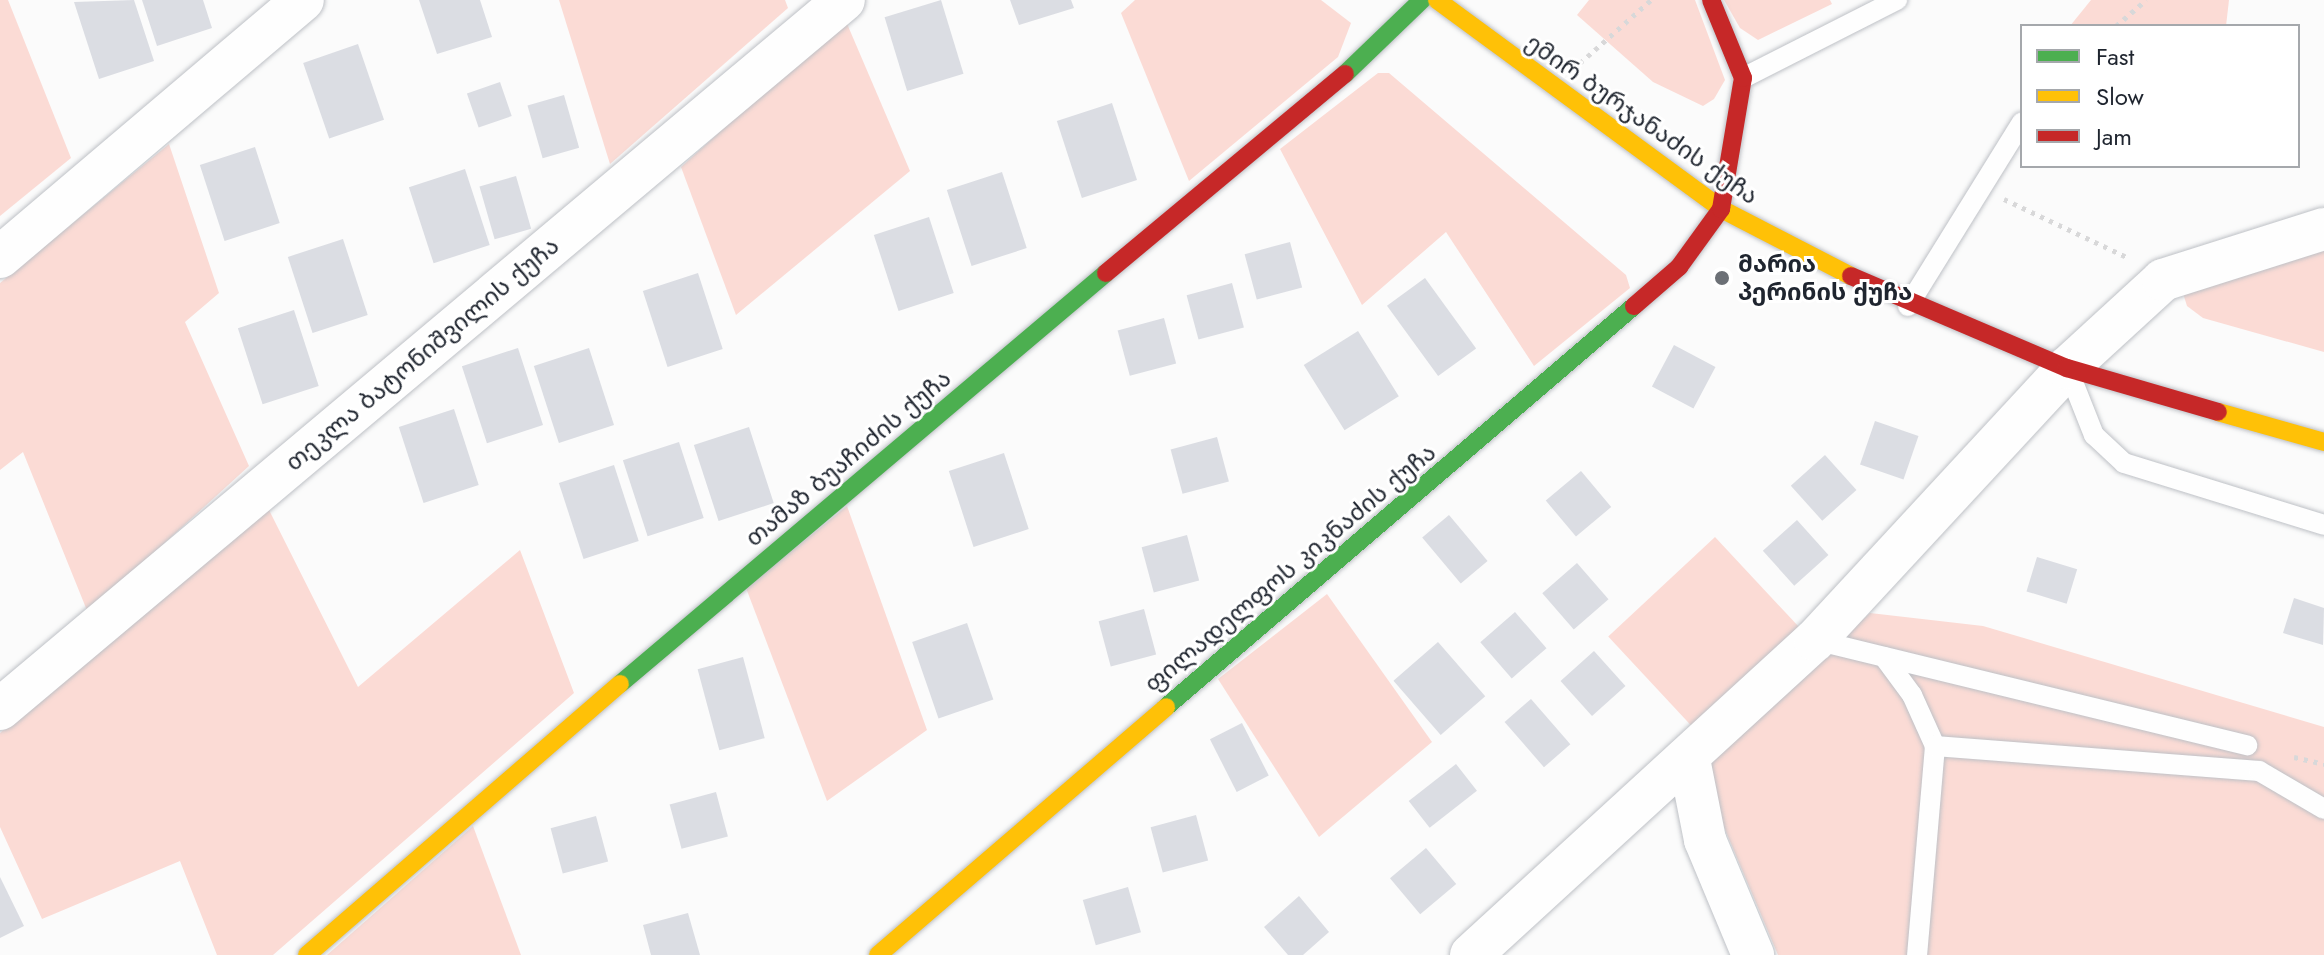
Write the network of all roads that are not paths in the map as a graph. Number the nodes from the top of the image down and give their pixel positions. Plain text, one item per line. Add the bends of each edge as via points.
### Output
1 (303, 0) edge
2 (844, 0) edge
3 (1422, 0) edge
4 (1437, 0) edge
5 (1711, 0) edge
6 (1897, 0) edge
7 (1743, 78) junction
8 (2020, 125) edge
9 (1721, 209) junction
10 (2324, 229) edge
11 (0, 257) edge
12 (1908, 306) junction
13 (2067, 368) junction
14 (2324, 442) edge
15 (2324, 525) edge
16 (1815, 640) junction
17 (1884, 657) junction
18 (0, 709) edge
19 (2247, 745) dead end
20 (1935, 746) junction
21 (1689, 759) junction
22 (2324, 809) edge
23 (307, 955) edge
24 (878, 955) edge
25 (1471, 955) edge
26 (1753, 955) edge
27 (1917, 955) edge

1 - 11 street
2 - 18 street, თეკლა ბატონიშვილის ქუჩა
3 - 23 street, თამაზ ბუაჩიძის ქუჩა via 1345,74 837,497
4 - 9 street, ემირ ბურჯანაძის ქუჩა via 1549,89
5 - 7 street
6 - 7 lane
7 - 9 street
8 - 12 lane
9 - 12 street, ემირ ბურჯანაძის ქუჩა
9 - 24 street, ფილადელფოს კიკნაძის ქუჩა via 1679,267
10 - 13 street via 2163,280
12 - 13 street, ემირ ბურჯანაძის ქუჩა
13 - 14 street, ემირ ბურჯანაძის ქუჩა
13 - 15 lane via 2094,435 2124,463
13 - 16 street
16 - 17 lane
16 - 21 street
17 - 19 lane
17 - 20 lane via 1912,695
20 - 22 lane via 2259,771
20 - 27 lane
21 - 25 street
21 - 26 street via 1705,840

